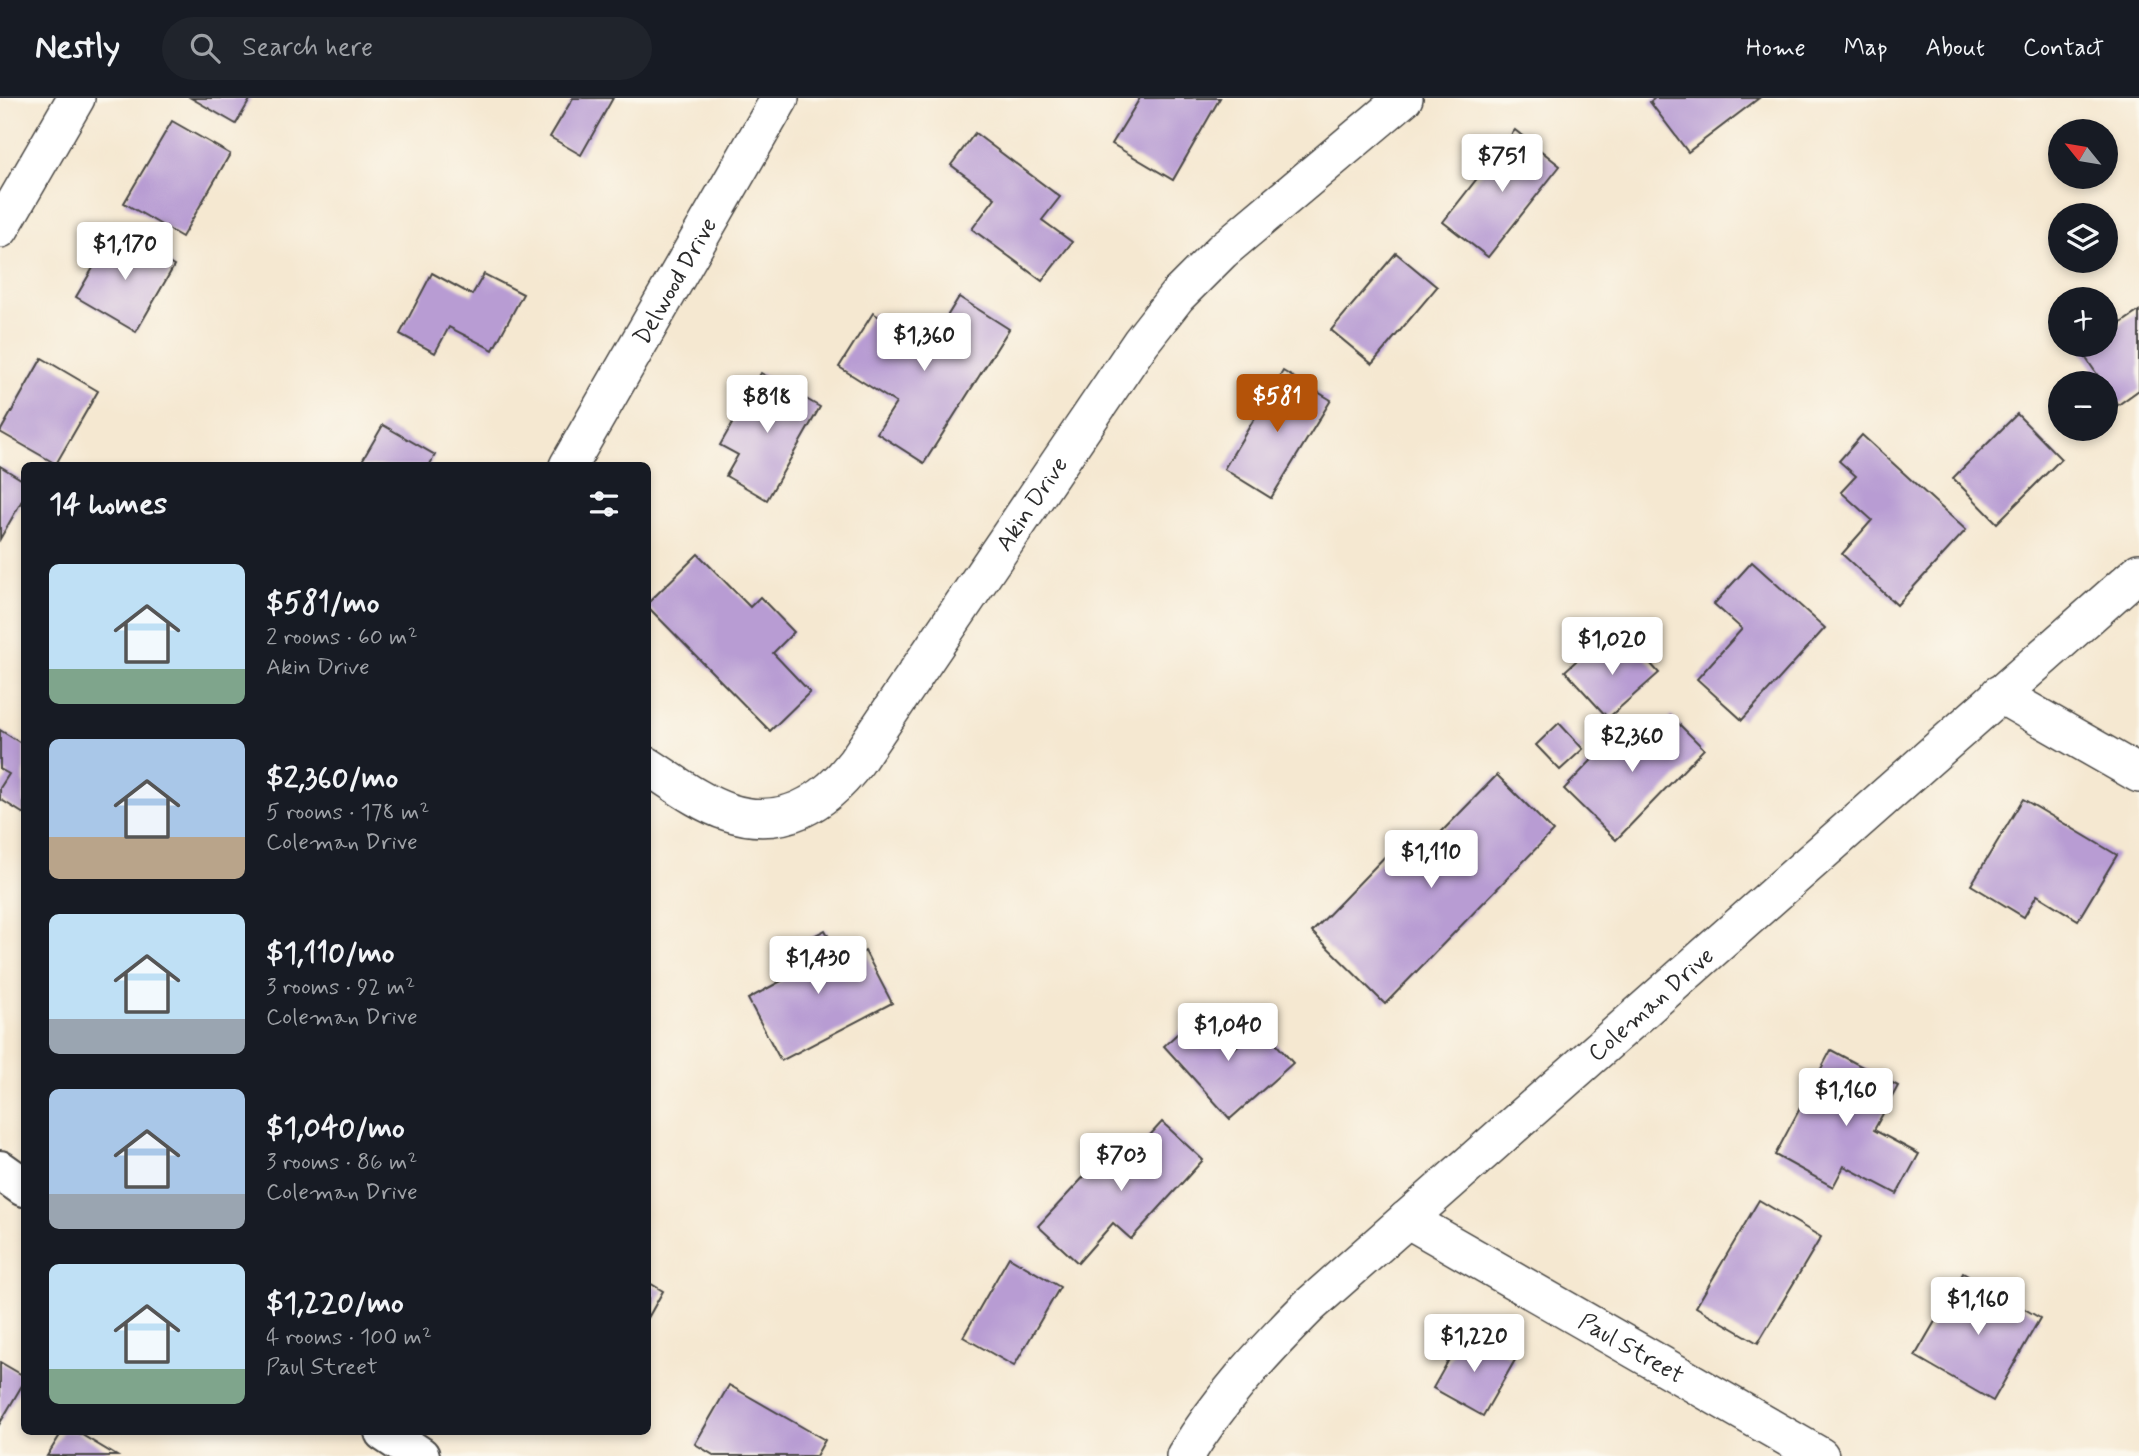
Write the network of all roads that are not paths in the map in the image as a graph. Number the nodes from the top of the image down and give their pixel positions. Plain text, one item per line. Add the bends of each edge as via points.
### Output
1 (76, 98) edge
2 (780, 98) edge
3 (1404, 98) edge
4 (0, 229) edge
5 (570, 462) edge
6 (2139, 572) edge
7 (1999, 694) junction
8 (651, 768) edge
9 (2139, 774) edge
10 (0, 1170) edge
11 (21, 1185) edge
12 (1407, 1219) junction
13 (388, 1435) edge
14 (420, 1456) edge
15 (1185, 1456) edge
16 (1820, 1456) edge

1 - 4 street
2 - 5 street, Delwood Drive
3 - 8 street, Akin Drive via 1222,251 1171,303 834,789 797,811 755,818 709,804
6 - 7 street, Coleman Drive
7 - 9 street
7 - 12 street, Coleman Drive
10 - 11 main road
12 - 15 street, Coleman Drive via 1262,1354
12 - 16 street, Paul Street
13 - 14 main road

